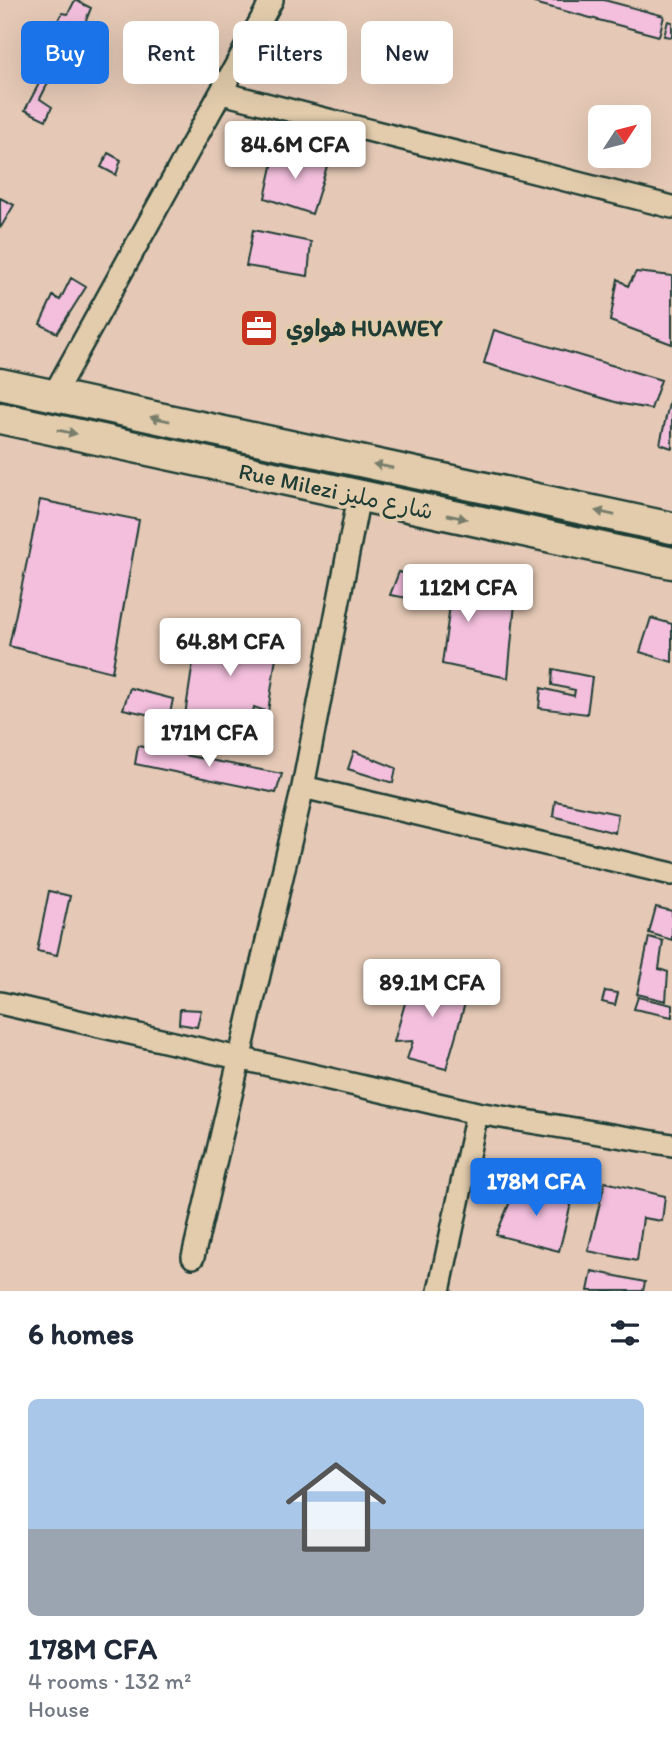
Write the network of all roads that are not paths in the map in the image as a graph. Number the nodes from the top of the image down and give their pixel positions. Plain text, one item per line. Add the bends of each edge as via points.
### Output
1 (272, 0) edge
2 (222, 93) junction
3 (672, 207) edge
4 (0, 384) edge
5 (53, 396) junction
6 (0, 418) edge
7 (359, 496) junction
8 (672, 528) edge
9 (672, 563) edge
10 (303, 787) junction
11 (672, 874) edge
12 (0, 1003) edge
13 (240, 1057) junction
14 (477, 1113) junction
15 (672, 1145) edge
16 (192, 1257) dead end
17 (439, 1291) edge

1 - 2 street
2 - 3 street
2 - 5 street
4 - 5 street, Rue Milezi شارع مليز
8 -> 5 street, Rue Milezi شارع مليز
6 -> 7 street, Rue Milezi شارع مليز
7 -> 9 street, Rue Milezi شارع مليز
7 - 10 street
10 - 11 street
10 - 13 street
12 - 13 street
13 - 14 street
13 - 16 street
14 - 15 street
14 - 17 street

